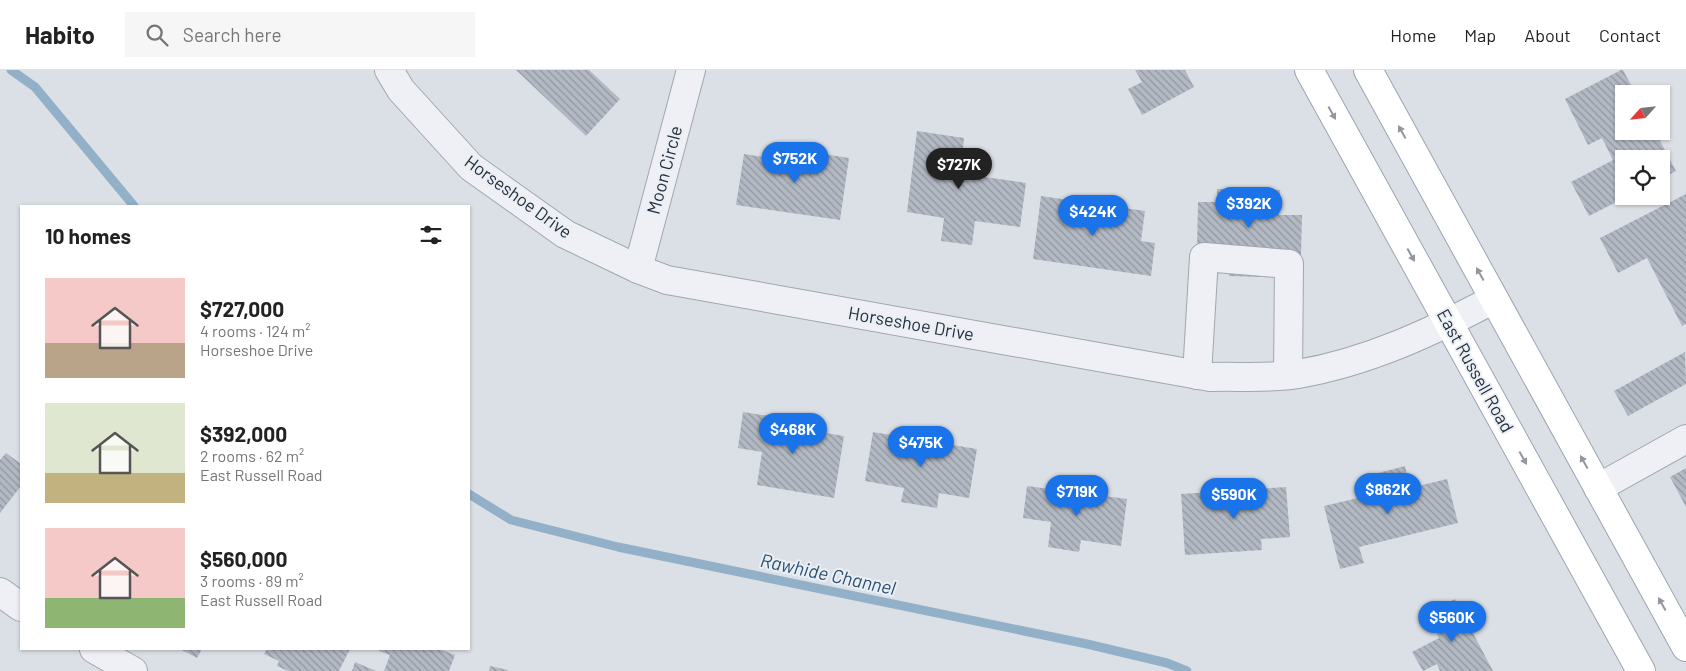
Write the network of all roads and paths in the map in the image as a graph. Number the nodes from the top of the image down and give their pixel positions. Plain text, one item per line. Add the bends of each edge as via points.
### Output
1 (389, 70) edge
2 (691, 70) edge
3 (1309, 70) edge
4 (1374, 72) edge
5 (638, 269) junction
6 (1494, 299) junction
7 (1448, 323) junction
8 (1288, 374) junction
9 (1197, 375) junction
10 (1686, 439) edge
11 (1598, 488) junction
12 (1553, 512) junction
13 (0, 592) edge
14 (20, 606) edge
15 (1686, 647) edge
16 (96, 650) edge
17 (133, 671) edge
18 (1641, 671) edge
19 (1661, 671) edge

1 - 5 street, Horseshoe Drive via 401,90 471,167 565,234
2 - 5 street, Moon Circle
3 -> 7 main road, East Russell Road
6 -> 4 main road
5 - 9 street, Horseshoe Drive via 667,280
6 - 7 street, Horseshoe Drive
11 -> 6 main road
7 - 8 street, Horseshoe Drive via 1359,360
7 -> 12 main road, East Russell Road
8 - 9 street, Horseshoe Drive
8 - 9 street via 1289,264 1204,257
10 - 11 street
15 -> 11 main road
12 - 18 main road, East Russell Road
12 - 19 main road via 1588,543
13 - 14 street
16 - 17 street

